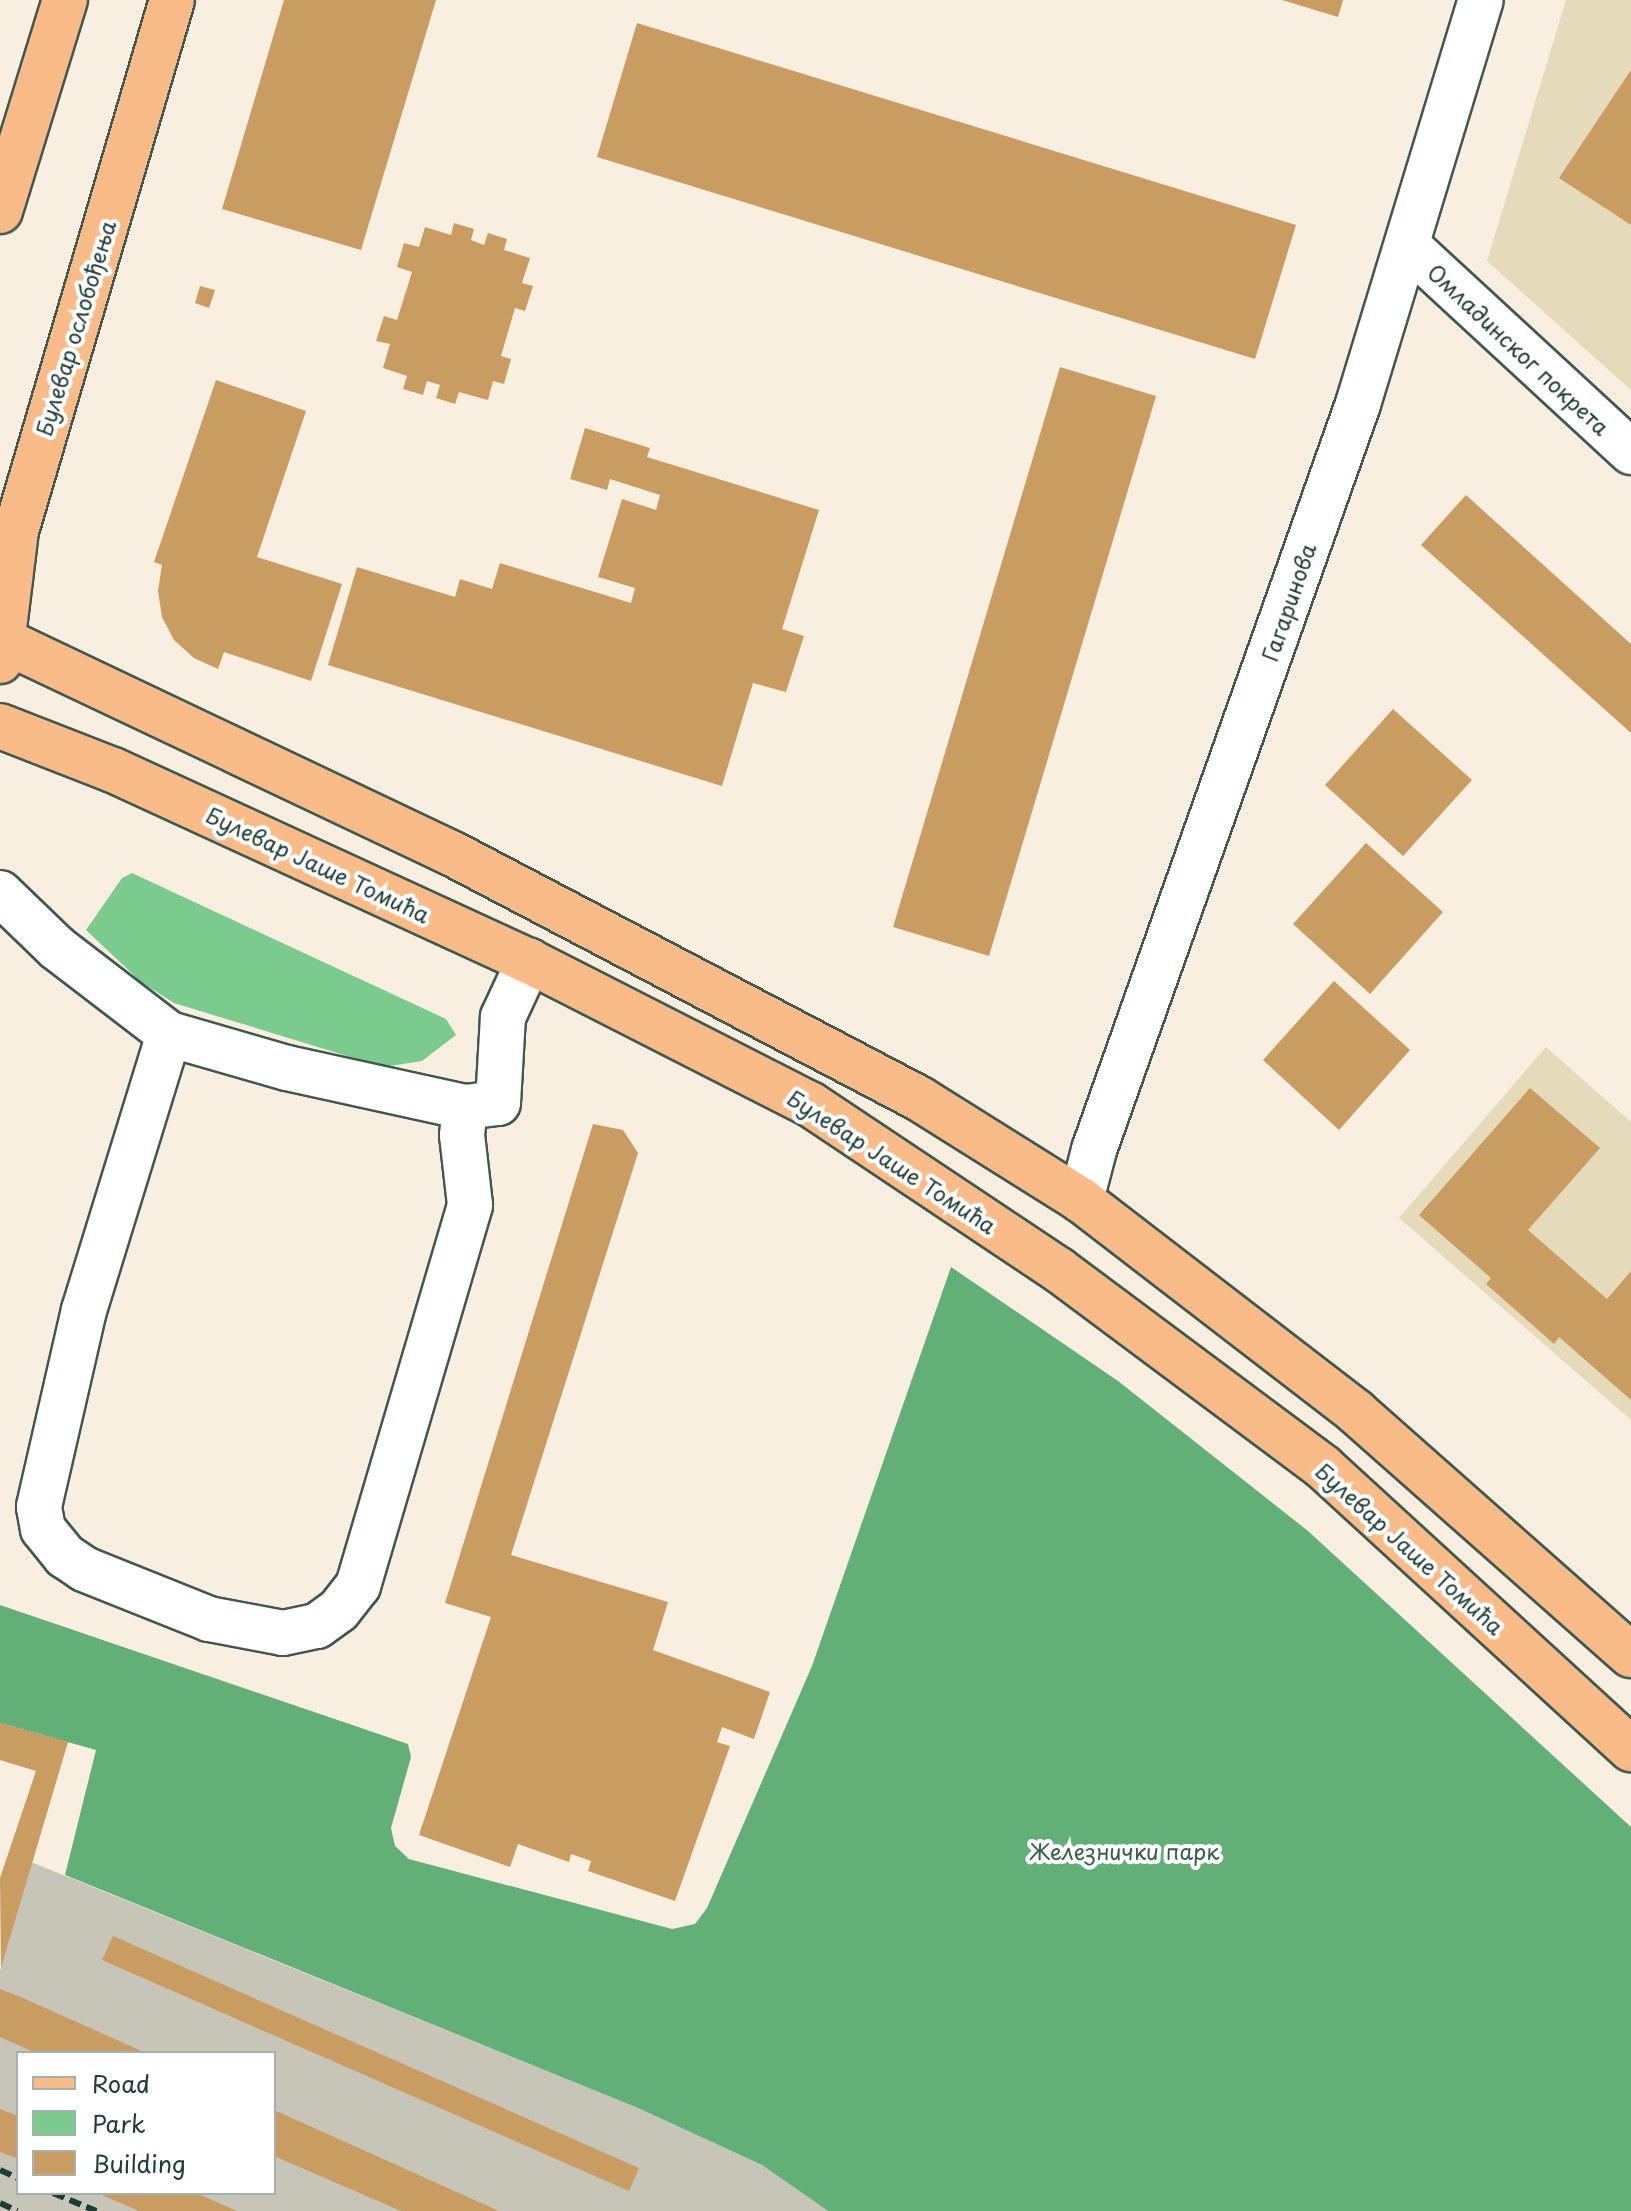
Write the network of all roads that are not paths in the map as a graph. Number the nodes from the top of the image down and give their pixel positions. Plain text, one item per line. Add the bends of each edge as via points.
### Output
1 (65, 0) edge
2 (172, 0) edge
3 (1481, 0) edge
4 (0, 211) edge
5 (1408, 246) junction
6 (1631, 452) edge
7 (1, 647) edge
8 (0, 726) edge
9 (0, 893) edge
10 (529, 961) junction
11 (169, 1034) junction
12 (465, 1107) junction
13 (1081, 1200) junction
14 (1631, 1655) edge
15 (1631, 1749) edge

1 - 4 main road
2 - 7 main road, Булевар ослобођења via 19,518
3 - 5 street, Гагаринова
5 - 6 street, Омладинског покрета
5 - 13 street, Гагаринова
7 - 13 main road via 467,862 920,1099
8 - 10 main road, Булевар Јаше Томића via 104,766
9 - 11 street via 57,948
10 - 12 street via 503,1017 498,1103
10 - 15 main road, Булевар Јаше Томића via 810,1104 1068,1277 1323,1467
11 - 12 street via 287,1068
11 - 12 street via 84,1310 39,1507 43,1529 84,1569 209,1619 283,1633 317,1626 358,1586 470,1205 462,1135
13 - 14 main road via 1356,1412

